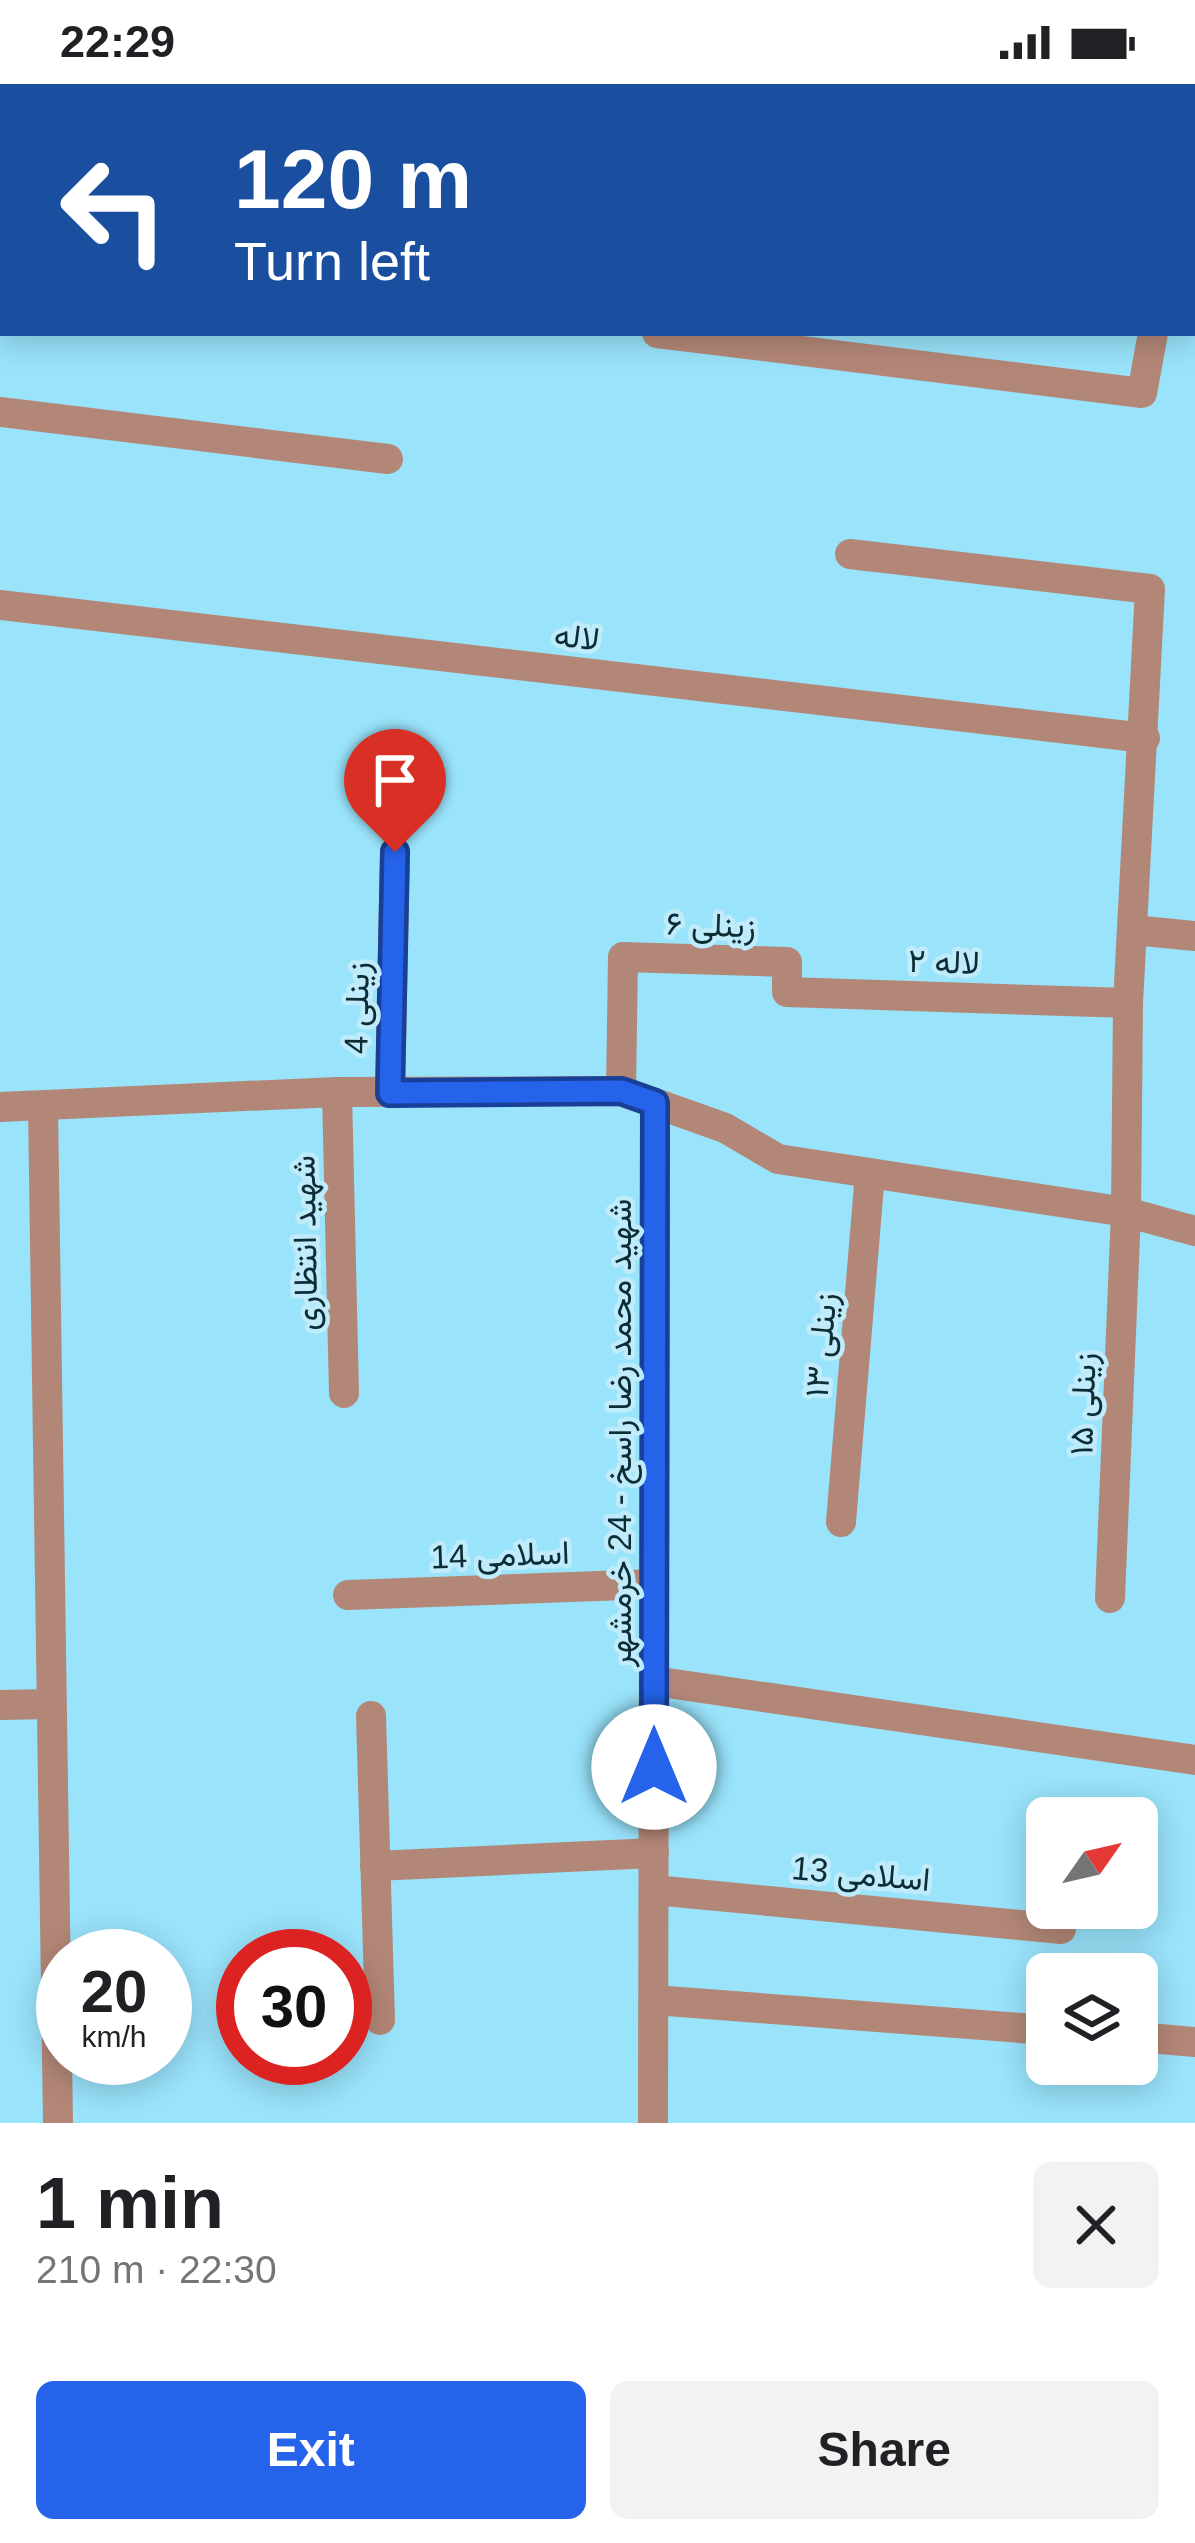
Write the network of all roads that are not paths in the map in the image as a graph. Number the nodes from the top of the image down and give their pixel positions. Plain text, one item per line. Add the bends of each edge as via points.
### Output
1 (681, 336) edge
2 (1152, 336) edge
3 (0, 412) edge
4 (388, 459) dead end
5 (850, 554) dead end
6 (0, 605) edge
7 (1145, 738) junction
8 (395, 852) dead end
9 (1133, 930) junction
10 (1195, 936) edge
11 (787, 962) joint
12 (1128, 1003) junction
13 (621, 1091) junction
14 (337, 1092) junction
15 (390, 1093) junction
16 (655, 1103) junction
17 (44, 1106) junction
18 (0, 1107) edge
19 (870, 1173) junction
20 (1126, 1212) junction
21 (1195, 1231) edge
22 (344, 1393) dead end
23 (841, 1522) dead end
24 (654, 1584) junction
25 (349, 1595) dead end
26 (1110, 1598) dead end
27 (654, 1682) junction
28 (52, 1704) junction
29 (0, 1706) edge
30 (370, 1715) dead end
31 (1195, 1760) edge
32 (654, 1853) junction
33 (375, 1866) junction
34 (654, 1890) junction
35 (1026, 1926) edge
36 (654, 2000) junction
37 (380, 2020) dead end
38 (1026, 2028) edge
39 (1158, 2039) edge
40 (1195, 2042) edge
41 (58, 2123) edge
42 (653, 2123) edge

1 - 2 street via 1142,393
3 - 4 street
5 - 7 street via 1150,590
6 - 7 street, لاله
7 - 9 street
8 - 15 street, زینلی 4
9 - 10 street
9 - 12 street
11 - 12 street, لاله ۲ via 787,992
11 - 13 street, زینلی ۶ via 623,956
12 - 20 street
13 - 15 street
13 - 16 street
14 - 15 street
14 - 17 street
14 - 22 street, شهید انتظاری
16 - 19 street via 725,1128 778,1159
16 - 24 street, شهید محمد رضا راسخ - 24 خرمشهر
17 - 18 street
17 - 28 street
19 - 20 street
19 - 23 street, زینلی ۱۳
20 - 21 street
20 - 26 street, زینلی ۱۵
24 - 25 street, اسلامی 14
24 - 27 street, شهید محمد رضا راسخ - 24 خرمشهر
27 - 31 street
27 - 32 street, شهید محمد رضا راسخ - 24 خرمشهر
28 - 29 street
28 - 41 street
30 - 33 street
32 - 33 street
32 - 34 street, شهید محمد رضا راسخ - 24 خرمشهر
33 - 37 street
34 - 35 street, اسلامی 13
34 - 36 street, شهید محمد رضا راسخ - 24 خرمشهر
36 - 38 street
36 - 42 street, شهید محمد رضا راسخ - 24 خرمشهر
39 - 40 street

